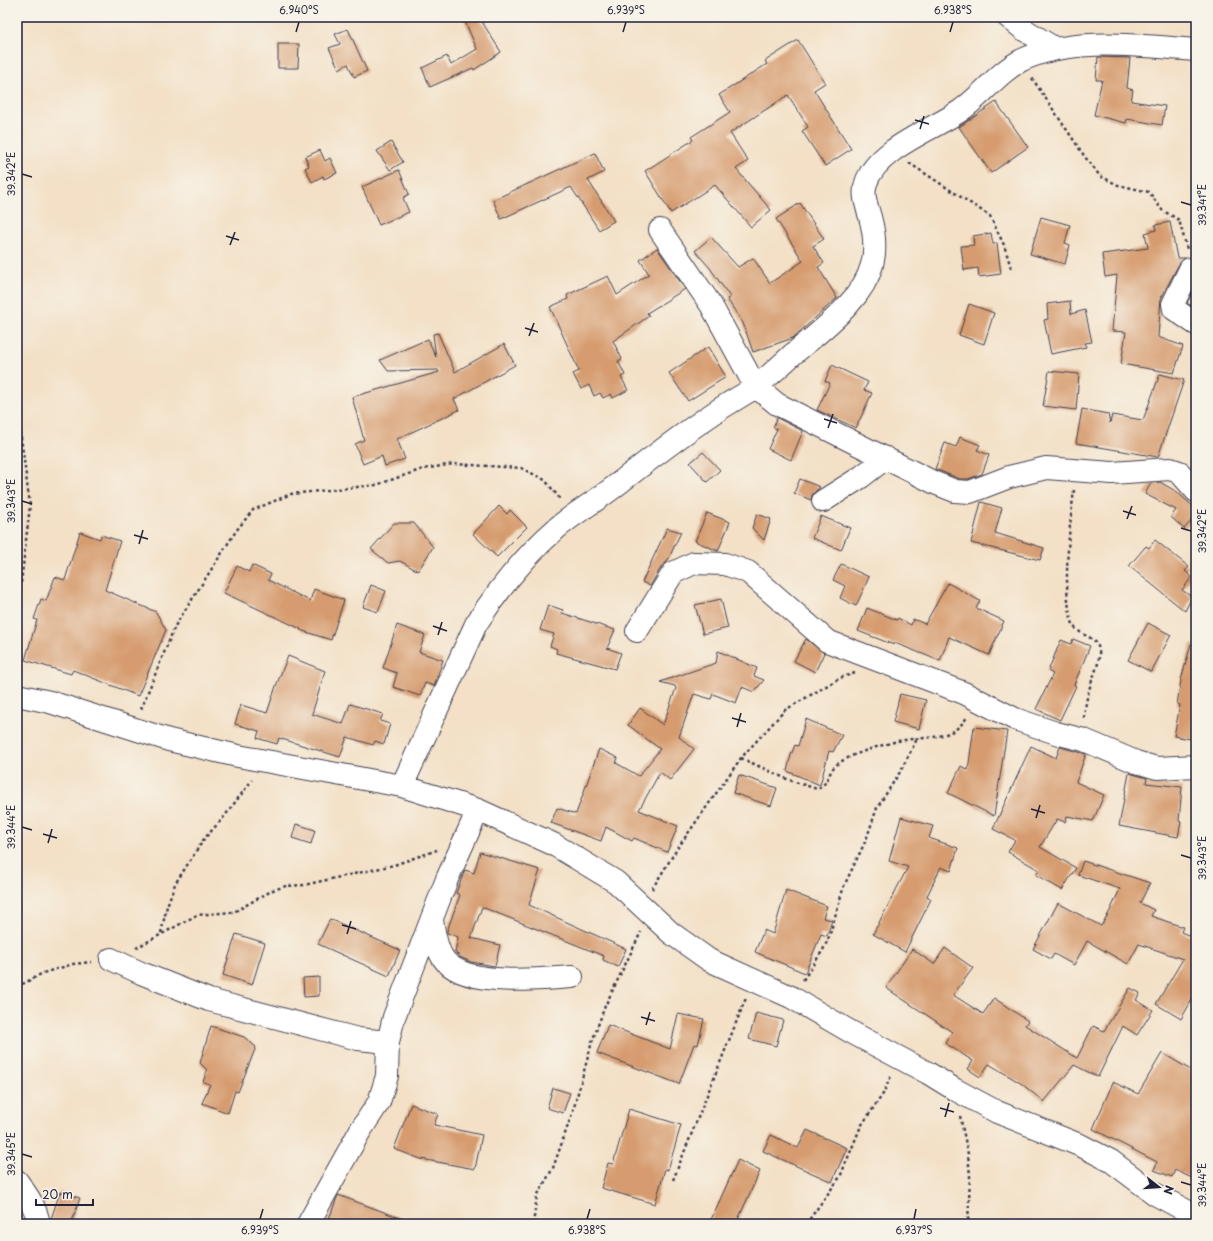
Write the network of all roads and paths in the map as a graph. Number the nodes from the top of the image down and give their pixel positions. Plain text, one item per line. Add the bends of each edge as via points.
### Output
1 (1008, 17) edge
2 (1054, 48) junction
3 (1196, 50) edge
4 (1021, 61) junction
5 (890, 151) junction
6 (660, 230) dead end
7 (1190, 269) joint
8 (1012, 271) dead end
9 (1196, 324) edge
10 (756, 386) junction
11 (17, 407) edge
12 (886, 458) junction
13 (1076, 470) junction
14 (1196, 492) edge
15 (823, 500) dead end
16 (573, 516) junction
17 (17, 617) edge
18 (637, 631) dead end
19 (857, 672) dead end
20 (17, 695) edge
21 (975, 698) junction
22 (134, 729) junction
23 (917, 739) junction
24 (1084, 740) junction
25 (740, 758) junction
26 (268, 762) junction
27 (1196, 766) edge
28 (402, 786) junction
29 (478, 810) junction
30 (464, 841) junction
31 (645, 911) junction
32 (432, 920) junction
33 (161, 933) junction
34 (111, 959) junction
35 (572, 977) dead end
36 (753, 979) junction
37 (17, 987) edge
38 (791, 997) junction
39 (388, 1042) junction
40 (898, 1057) junction
41 (954, 1090) junction
42 (673, 1180) dead end
43 (17, 1181) edge
44 (1189, 1214) edge
45 (39, 1224) edge
46 (308, 1224) edge
47 (533, 1224) edge
48 (806, 1224) edge
49 (968, 1224) edge

1 - 2 street
2 - 3 street via 1090,44
2 - 4 street
4 - 5 street via 961,110
4 - 7 path via 1100,176 1118,185 1149,192 1162,210 1179,220
5 - 8 path via 990,216
5 - 10 street via 870,175 865,190 875,242 875,256 868,277 847,307
6 - 10 street via 711,305
7 - 9 street via 1174,309
10 - 12 street via 777,404
10 - 16 street via 712,414
11 - 17 path via 30,506
12 - 13 street via 935,483 961,492 970,492 1046,468
12 - 15 street
13 - 14 street via 1112,474 1174,469
13 - 24 path via 1070,521 1067,594 1073,625 1078,631 1095,640 1100,651 1087,697
16 - 22 path via 545,480 521,468 454,464 423,469 376,485 291,494 253,510 236,531 175,626
16 - 28 street via 555,530 521,565 476,624
18 - 21 street via 673,573 694,563 725,564 748,572 827,641
19 - 25 path via 840,678 785,710
20 - 22 street via 50,702
21 - 23 path via 962,725 952,732
21 - 24 street via 1015,719
22 - 26 street via 169,740
23 - 25 path via 898,741 843,761 834,767 825,783 817,789 789,780
23 - 38 path via 878,808 844,886 830,937
24 - 27 street via 1119,756 1157,768
25 - 31 path via 677,849
26 - 28 street
26 - 33 path via 190,859 175,884
28 - 29 street
29 - 30 street
29 - 31 street via 553,844 616,882
30 - 32 street
30 - 33 path via 394,865 304,885 286,886 273,890 234,912 197,915
31 - 36 street via 709,960
31 - 47 path via 592,1042 573,1111 553,1168 537,1196
32 - 35 street via 444,959 466,973 494,980
32 - 39 street via 394,1016
33 - 34 path
34 - 37 path via 73,964 43,973
34 - 39 street via 141,974 209,1000 358,1039
36 - 38 street
36 - 42 path
38 - 40 street
39 - 46 street via 387,1076 379,1102
40 - 41 street
40 - 48 path via 883,1094 861,1126 840,1177
41 - 44 street via 997,1112 1082,1146 1111,1161 1155,1194
41 - 49 path via 968,1154
43 - 45 street via 30,1198

